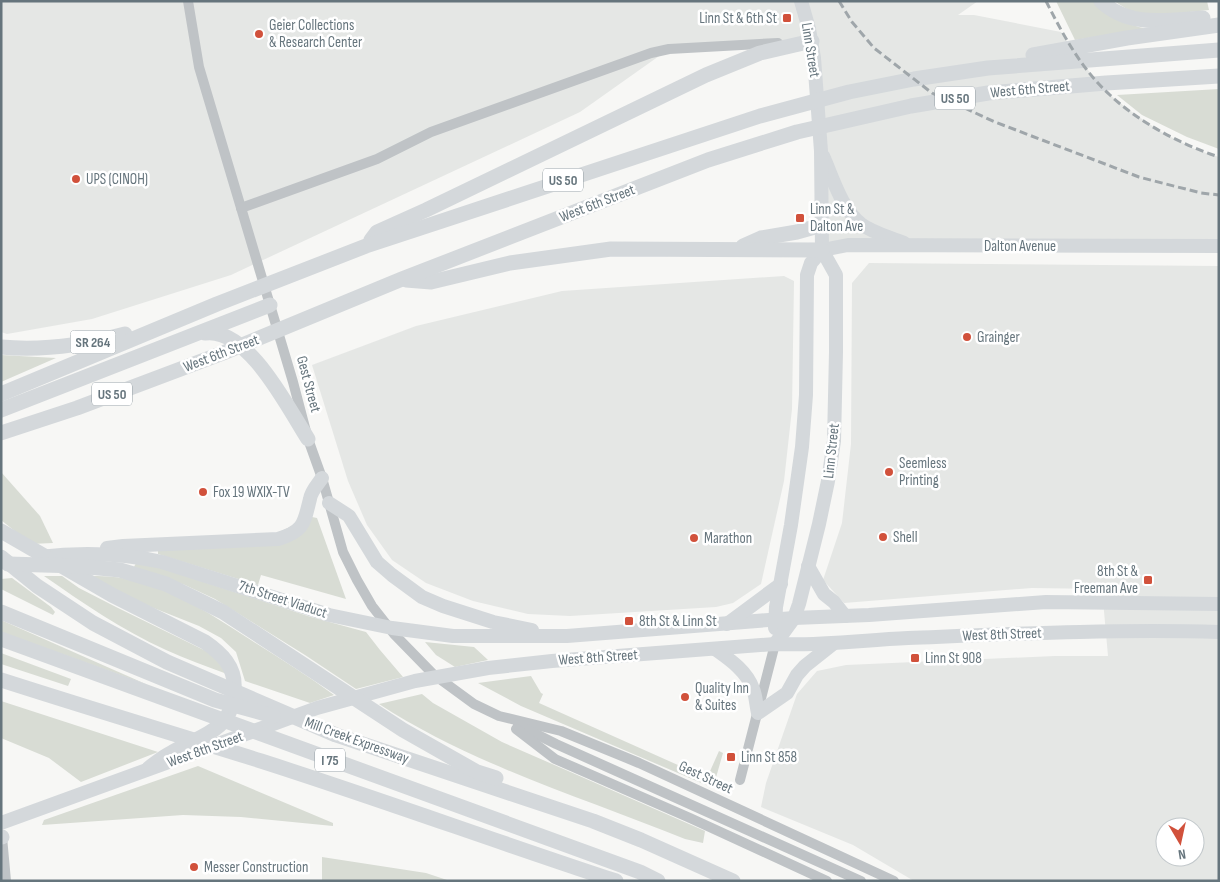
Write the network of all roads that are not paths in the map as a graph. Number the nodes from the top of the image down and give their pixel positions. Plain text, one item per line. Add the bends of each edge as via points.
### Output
1 (188, 1) edge
2 (801, 1) edge
3 (1101, 1) edge
4 (1219, 24) edge
5 (812, 41) junction
6 (1219, 50) edge
7 (988, 68) junction
8 (1219, 76) edge
9 (821, 151) junction
10 (241, 208) junction
11 (822, 225) junction
12 (910, 245) junction
13 (366, 246) junction
14 (1219, 246) edge
15 (737, 249) junction
16 (822, 250) junction
17 (402, 279) junction
18 (270, 305) junction
19 (182, 319) junction
20 (192, 336) junction
21 (1, 347) edge
22 (4, 392) edge
23 (1, 410) edge
24 (1, 433) edge
25 (308, 439) junction
26 (322, 478) junction
27 (329, 503) junction
28 (1, 531) edge
29 (62, 554) junction
30 (1, 557) edge
31 (1, 563) edge
32 (808, 566) junction
33 (781, 584) junction
34 (1, 601) edge
35 (1219, 604) edge
36 (1, 612) edge
37 (845, 616) junction
38 (794, 618) junction
39 (775, 620) junction
40 (727, 624) junction
41 (1219, 632) edge
42 (567, 636) junction
43 (1, 639) edge
44 (68, 639) junction
45 (834, 643) junction
46 (775, 644) junction
47 (715, 649) junction
48 (1, 680) edge
49 (758, 713) junction
50 (499, 716) junction
51 (336, 735) junction
52 (149, 768) junction
53 (740, 780) dead end
54 (593, 821) junction
55 (2, 832) edge
56 (6, 881) edge
57 (616, 881) edge
58 (658, 881) edge
59 (733, 881) edge
60 (827, 881) edge
61 (861, 881) edge
62 (894, 881) edge

1 - 10 street, Gest Street via 198,67
2 - 5 main road, Linn Street
3 - 4 highway via 1110,10 1138,20 1204,18
4 - 7 highway via 1014,58
5 - 9 main road, Linn Street
5 - 10 street via 651,52 431,132 377,159
5 - 13 highway via 760,53 706,76 377,232
6 - 7 highway, West 6th Street / US 50
7 - 13 highway, West 6th Street / US 50 via 848,92 760,116
8 - 17 highway, West 6th Street / US 50 via 988,93 843,120 708,160
9 - 11 main road, Linn Street
9 - 12 main road via 843,200 858,221
10 - 18 street, Gest Street
11 - 15 highway via 761,238
11 - 16 main road, Linn Street
12 - 14 main road, Dalton Avenue
12 - 16 main road, Dalton Avenue via 848,245
13 - 19 highway, West 6th Street / US 50
15 - 16 highway
15 - 17 highway via 611,249 510,263 431,282
16 - 32 main road, Linn Street via 836,275 834,441
16 - 33 main road, Linn Street via 811,262 807,276 806,395 795,499
17 - 24 highway, West 6th Street / US 50 via 222,353
18 - 20 highway
18 - 25 street, Gest Street
19 - 21 highway, SR 264 via 69,346
19 - 22 highway, US 50
20 - 23 highway
20 - 25 highway via 208,332 221,333 232,339 271,379
25 - 26 street, Gest Street
26 - 27 street, Gest Street
26 - 29 main road via 310,496 303,524 296,532 278,539 123,546
27 - 42 main road via 349,516 377,562 422,597 493,622
27 - 50 street, Gest Street via 343,552 372,606 394,634 441,680 474,704
28 - 52 highway via 112,595 205,642 226,660 234,686 226,719 206,735
29 - 31 main road, 7th Street Viaduct
29 - 42 main road, 7th Street Viaduct via 128,555 162,562 329,614 392,628 453,636
30 - 51 highway, Mill Creek Expressway / I 75 via 37,586 102,628 167,662
31 - 54 highway via 120,570 166,584 222,612 374,712 477,772 572,805
32 - 37 main road via 824,594
32 - 38 main road, Linn Street
33 - 39 main road, Linn Street
33 - 40 main road
34 - 44 highway
35 - 37 main road, West 8th Street via 1046,602
36 - 44 highway
37 - 38 main road, West 8th Street
38 - 39 main road, West 8th Street
38 - 46 main road, Linn Street
39 - 40 main road, West 8th Street
39 - 46 main road, Linn Street
40 - 42 main road, West 8th Street
41 - 45 main road, West 8th Street via 1072,632
43 - 58 highway, Mill Creek Expressway / I 75
44 - 51 highway via 215,700
45 - 46 main road, West 8th Street
45 - 49 main road via 805,666 787,693
46 - 47 main road, West 8th Street
46 - 49 street, Linn Street
47 - 49 main road via 748,678
47 - 52 main road, West 8th Street via 552,661 415,681 317,708
48 - 57 highway via 262,762
49 - 53 street, Linn Street
50 - 60 street, Gest Street via 554,759
50 - 61 street
50 - 62 street, Gest Street via 561,731 639,763
51 - 54 highway, Mill Creek Expressway / I 75
52 - 55 main road, West 8th Street
54 - 59 highway, Mill Creek Expressway / I 75
55 - 56 street

